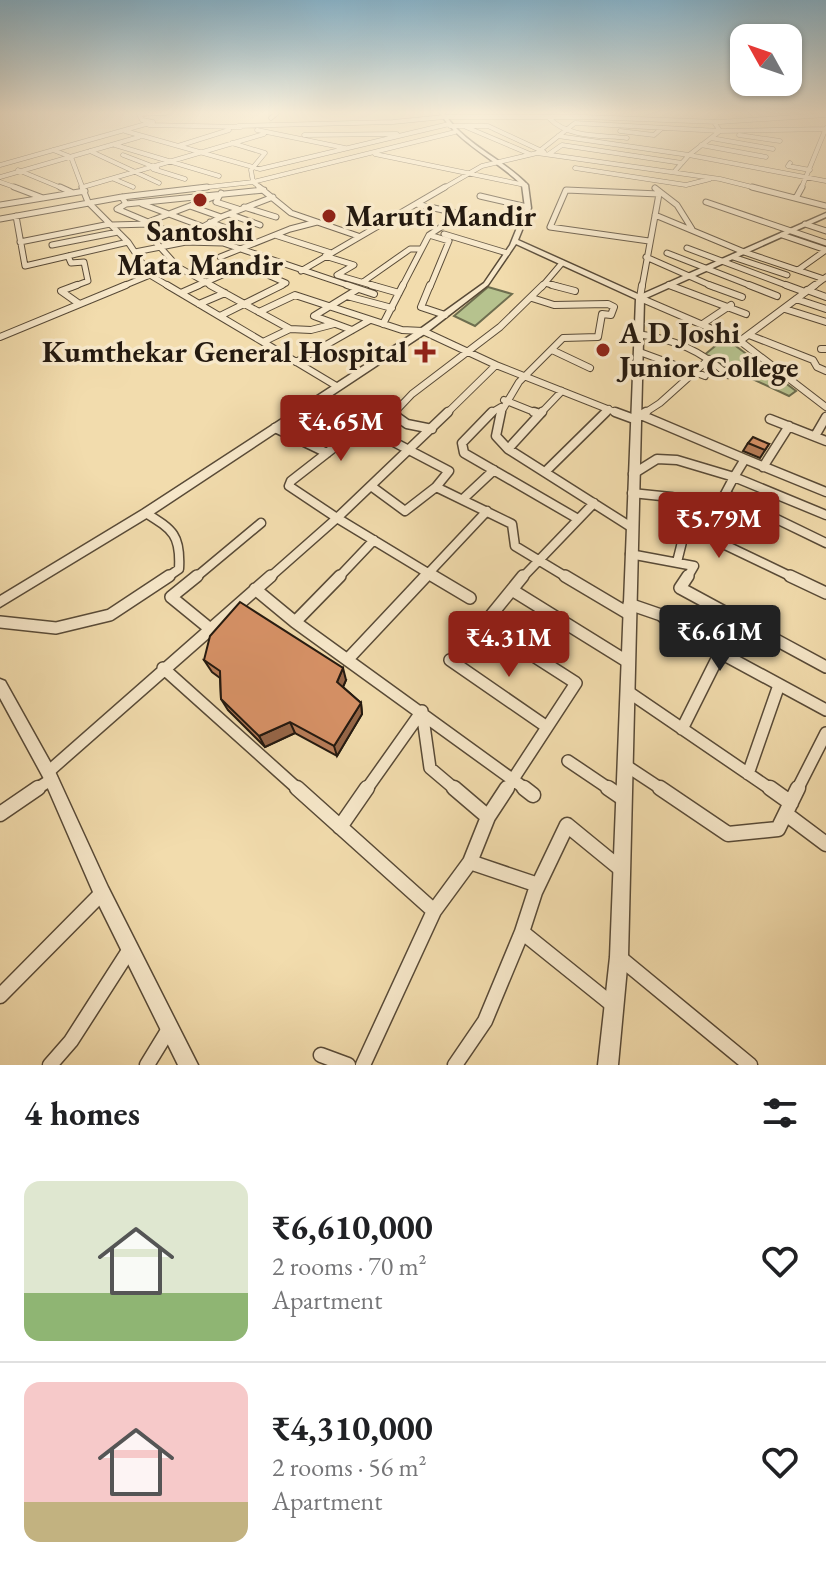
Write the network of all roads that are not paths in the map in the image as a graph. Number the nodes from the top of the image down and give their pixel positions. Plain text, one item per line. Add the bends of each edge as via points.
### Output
1 (50, 163) edge
2 (73, 163) edge
3 (113, 163) edge
4 (142, 163) edge
5 (174, 163) edge
6 (178, 163) edge
7 (231, 163) edge
8 (257, 163) edge
9 (281, 163) edge
10 (332, 163) edge
11 (417, 163) edge
12 (491, 163) edge
13 (499, 163) edge
14 (587, 163) edge
15 (613, 163) edge
16 (682, 163) edge
17 (729, 163) edge
18 (761, 163) edge
19 (790, 163) dead end
20 (813, 163) edge
21 (624, 164) joint
22 (2, 165) edge
23 (155, 168) junction
24 (757, 168) junction
25 (252, 169) junction
26 (810, 170) junction
27 (20, 171) junction
28 (674, 172) junction
29 (826, 172) edge
30 (135, 174) junction
31 (469, 174) junction
32 (219, 176) dead end
33 (808, 177) junction
34 (713, 178) junction
35 (0, 179) edge
36 (114, 179) junction
37 (185, 179) dead end
38 (654, 180) junction
39 (826, 181) edge
40 (253, 182) junction
41 (159, 183) dead end
42 (525, 185) junction
43 (9, 186) junction
44 (133, 187) dead end
45 (0, 189) edge
46 (84, 189) junction
47 (264, 190) junction
48 (74, 193) junction
49 (221, 193) junction
50 (480, 196) dead end
51 (122, 197) junction
52 (273, 197) junction
53 (43, 198) junction
54 (796, 198) junction
55 (167, 199) junction
56 (88, 202) junction
57 (144, 202) junction
58 (706, 202) dead end
59 (126, 204) junction
60 (416, 204) junction
61 (0, 205) edge
62 (191, 206) junction
63 (826, 206) edge
64 (527, 207) junction
65 (242, 208) junction
66 (120, 210) junction
67 (101, 213) junction
68 (169, 214) junction
69 (229, 214) junction
70 (655, 215) junction
71 (826, 215) edge
72 (16, 216) junction
73 (221, 217) junction
74 (276, 217) dead end
75 (0, 219) edge
76 (210, 222) junction
77 (317, 222) junction
78 (808, 223) junction
79 (111, 224) junction
80 (260, 225) dead end
81 (201, 226) junction
82 (826, 228) edge
83 (692, 229) junction
84 (791, 230) junction
85 (191, 231) junction
86 (118, 232) junction
87 (431, 233) junction
88 (242, 234) dead end
89 (275, 235) junction
90 (782, 235) junction
91 (358, 236) junction
92 (152, 238) dead end
93 (649, 241) junction
94 (20, 242) junction
95 (128, 242) junction
96 (223, 243) junction
97 (826, 243) edge
98 (52, 245) dead end
99 (159, 246) junction
100 (510, 247) junction
101 (687, 248) dead end
102 (237, 249) junction
103 (420, 249) junction
104 (135, 252) junction
105 (744, 252) junction
106 (667, 253) dead end
107 (328, 254) junction
108 (68, 256) junction
109 (220, 257) dead end
110 (646, 257) junction
111 (733, 257) junction
112 (721, 262) junction
113 (562, 263) junction
114 (178, 267) junction
115 (238, 268) dead end
116 (703, 270) junction
117 (798, 270) junction
118 (301, 271) junction
119 (150, 275) junction
120 (787, 275) dead end
121 (270, 276) dead end
122 (687, 277) junction
123 (824, 280) edge
124 (206, 282) junction
125 (363, 282) junction
126 (545, 283) junction
127 (669, 285) junction
128 (755, 288) junction
129 (358, 289) junction
130 (575, 291) dead end
131 (806, 291) junction
132 (181, 293) junction
133 (225, 293) junction
134 (399, 293) junction
135 (374, 294) dead end
136 (347, 296) junction
137 (777, 296) dead end
138 (742, 297) junction
139 (826, 297) edge
140 (532, 298) junction
141 (640, 298) junction
142 (796, 299) junction
143 (78, 303) junction
144 (199, 304) junction
145 (245, 304) junction
146 (727, 307) junction
147 (331, 308) junction
148 (392, 308) junction
149 (785, 309) junction
150 (826, 309) edge
151 (259, 312) junction
152 (746, 314) dead end
153 (445, 315) junction
154 (220, 316) junction
155 (314, 316) junction
156 (370, 320) junction
157 (826, 322) edge
158 (704, 323) junction
159 (334, 324) junction
160 (383, 324) junction
161 (290, 329) junction
162 (352, 330) junction
163 (423, 331) junction
164 (638, 334) junction
165 (749, 335) junction
166 (0, 337) edge
167 (740, 341) junction
168 (263, 342) junction
169 (552, 350) junction
170 (637, 351) junction
171 (469, 352) junction
172 (709, 359) junction
173 (296, 362) junction
174 (496, 365) junction
175 (590, 368) dead end
176 (694, 371) junction
177 (826, 371) edge
178 (728, 375) dead end
179 (705, 376) dead end
180 (526, 377) junction
181 (338, 387) junction
182 (562, 391) junction
183 (502, 404) junction
184 (826, 407) edge
185 (609, 409) junction
186 (540, 414) junction
187 (638, 417) junction
188 (826, 417) edge
189 (770, 419) dead end
190 (789, 426) junction
191 (275, 428) junction
192 (432, 429) junction
193 (815, 436) junction
194 (826, 441) edge
195 (508, 449) junction
196 (410, 450) junction
197 (327, 453) junction
198 (745, 459) junction
199 (763, 467) junction
200 (494, 470) junction
201 (545, 472) junction
202 (633, 474) junction
203 (734, 477) junction
204 (371, 486) junction
205 (436, 487) junction
206 (826, 492) edge
207 (632, 493) junction
208 (725, 494) junction
209 (671, 497) junction
210 (463, 499) junction
211 (594, 503) junction
212 (487, 511) junction
213 (714, 511) junction
214 (146, 513) junction
215 (826, 515) edge
216 (337, 518) junction
217 (578, 519) junction
218 (261, 523) dead end
219 (686, 526) junction
220 (631, 527) junction
221 (701, 533) junction
222 (374, 540) junction
223 (826, 543) edge
224 (630, 554) junction
225 (537, 559) junction
226 (677, 562) junction
227 (428, 572) junction
228 (255, 589) junction
229 (512, 590) junction
230 (826, 593) edge
231 (470, 598) dead end
232 (0, 602) edge
233 (629, 609) junction
234 (0, 622) edge
235 (295, 622) junction
236 (209, 628) junction
237 (720, 653) junction
238 (348, 659) junction
239 (450, 660) dead end
240 (628, 662) junction
241 (826, 667) edge
242 (163, 668) junction
243 (0, 685) edge
244 (779, 685) junction
245 (627, 691) junction
246 (826, 710) edge
247 (422, 711) junction
248 (547, 727) junction
249 (682, 729) junction
250 (826, 733) edge
251 (568, 761) dead end
252 (625, 765) junction
253 (748, 774) junction
254 (50, 776) junction
255 (513, 780) junction
256 (533, 795) dead end
257 (624, 799) junction
258 (788, 808) junction
259 (0, 814) edge
260 (488, 817) junction
261 (340, 827) junction
262 (826, 844) edge
263 (470, 862) junction
264 (622, 870) junction
265 (538, 885) junction
266 (102, 893) junction
267 (434, 911) junction
268 (522, 932) junction
269 (130, 949) junction
270 (619, 957) junction
271 (0, 996) edge
272 (614, 1006) junction
273 (169, 1029) junction
274 (321, 1055) dead end
275 (456, 1064) edge
276 (50, 1065) edge
277 (147, 1065) edge
278 (188, 1065) edge
279 (348, 1065) edge
280 (363, 1065) edge
281 (608, 1065) edge
282 (750, 1065) edge

1 - 27 street
2 - 46 street
3 - 30 street
4 - 23 street
5 - 23 street
6 - 32 street
7 - 25 street
8 - 25 street
9 - 25 street
10 - 40 street
11 - 31 street
12 - 31 street
13 - 42 street
14 - 38 street via 577,169
15 - 21 street
16 - 28 street
17 - 24 street
18 - 24 street
19 - 26 street
20 - 26 street
21 - 28 street
22 - 27 street
23 - 30 street
23 - 37 street
24 - 33 street
25 - 40 street
26 - 33 street
27 - 35 street
27 - 48 street
28 - 34 street
29 - 33 street
30 - 36 street
30 - 41 street
31 - 42 street
31 - 60 street
33 - 39 street
33 - 54 street
34 - 38 street via 693,185
34 - 54 street
35 - 43 street
36 - 44 street
36 - 46 street
38 - 83 street via 652,186 675,202
40 - 47 street
40 - 51 street
42 - 64 street
43 - 45 street
43 - 53 street
46 - 48 street
46 - 56 street
47 - 49 street
47 - 52 street
48 - 53 street
49 - 55 street
49 - 62 street
49 - 65 street via 216,202
50 - 64 street
51 - 56 street
51 - 59 street
52 - 65 street
52 - 77 street via 291,213
53 - 61 street
54 - 63 street
55 - 57 street
55 - 62 street
56 - 67 street
56 - 72 street
57 - 59 street
57 - 68 street via 141,205
58 - 84 street
59 - 66 street
60 - 87 street via 461,214
60 - 91 street
62 - 68 street
62 - 73 street
64 - 100 street
65 - 69 street
65 - 74 street
66 - 67 street
66 - 68 street via 148,222
67 - 79 street
68 - 81 street
69 - 73 street
69 - 80 street
70 - 83 street
70 - 93 street
70 - 93 street via 659,194 566,190 550,227
71 - 78 street
72 - 75 street
72 - 94 street
73 - 76 street
76 - 81 street
76 - 88 street
77 - 89 street
77 - 91 street
78 - 82 street
78 - 84 street
79 - 85 street via 150,224 184,237
79 - 86 street
79 - 94 street
81 - 85 street
83 - 105 street
84 - 90 street
84 - 97 street
85 - 96 street
86 - 95 street
86 - 98 street
87 - 100 street
87 - 103 street
87 - 153 street via 449,241 421,307
89 - 102 street
89 - 107 street
90 - 105 street
90 - 117 street via 826,250
91 - 107 street
92 - 99 street
93 - 110 street
94 - 108 street via 25,266
95 - 104 street
95 - 108 street
96 - 99 street
96 - 102 street
99 - 104 street
99 - 114 street
100 - 113 street
100 - 153 street via 486,284
101 - 112 street
102 - 109 street
102 - 118 street
103 - 125 street via 410,249
103 - 134 street
104 - 119 street
105 - 111 street
105 - 117 street
106 - 116 street
107 - 118 street
107 - 125 street via 354,265 337,275
108 - 143 street via 71,263 84,262 86,271 88,281 61,291
110 - 122 street
110 - 141 street
111 - 112 street
111 - 120 street
112 - 116 street
112 - 131 street
113 - 126 street
113 - 141 street
114 - 119 street
114 - 124 street
115 - 124 street
116 - 122 street
116 - 128 street
117 - 123 street
118 - 129 street
119 - 132 street
119 - 143 street
121 - 145 street via 286,283
122 - 127 street
122 - 138 street
123 - 131 street
124 - 132 street
124 - 133 street
125 - 134 street
126 - 130 street
126 - 140 street
127 - 141 street
127 - 146 street
128 - 137 street
128 - 138 street
129 - 135 street
129 - 136 street
131 - 139 street
131 - 142 street
132 - 144 street
133 - 144 street
133 - 145 street
134 - 148 street
136 - 147 street
136 - 148 street
138 - 146 street
140 - 169 street via 554,305 614,307 611,315 602,314 598,337 563,338
140 - 171 street
141 - 158 street
141 - 164 street
142 - 149 street
142 - 150 street
143 - 166 street
144 - 154 street
145 - 151 street
145 - 154 street
146 - 152 street
146 - 158 street
147 - 151 street via 295,295
147 - 155 street
147 - 156 street
148 - 160 street
149 - 157 street
149 - 165 street
151 - 161 street
153 - 163 street
154 - 168 street
155 - 159 street
155 - 161 street
156 - 160 street
156 - 162 street
158 - 167 street
159 - 161 street
159 - 162 street
160 - 163 street
161 - 168 street
162 - 173 street
163 - 171 street
163 - 181 street
164 - 170 street
164 - 172 street
165 - 167 street
165 - 177 street via 813,360
167 - 184 street
168 - 173 street
169 - 175 street
169 - 180 street
170 - 176 street
170 - 187 street
171 - 174 street
171 - 192 street via 393,414 407,424
172 - 176 street
172 - 178 street
173 - 181 street
174 - 180 street
174 - 192 street
176 - 179 street
176 - 187 street
180 - 182 street
180 - 183 street
181 - 191 street
182 - 185 street
182 - 186 street
183 - 186 street
183 - 195 street via 496,436
183 - 200 street via 462,443 464,453
185 - 187 street
185 - 201 street
186 - 195 street
187 - 198 street
187 - 202 street
188 - 193 street
189 - 190 street
190 - 193 street
190 - 199 street
191 - 197 street
191 - 214 street
192 - 196 street
193 - 194 street
195 - 201 street
196 - 197 street via 363,426
196 - 204 street
196 - 205 street via 449,471
197 - 216 street via 289,486
198 - 199 street
198 - 203 street
199 - 206 street
200 - 210 street
200 - 217 street
201 - 211 street
202 - 203 street via 657,459
202 - 207 street
203 - 208 street
203 - 215 street
204 - 205 street via 405,511
204 - 216 street
205 - 210 street
207 - 209 street
207 - 220 street
208 - 213 street
208 - 223 street
209 - 213 street
209 - 219 street via 677,522
210 - 212 street
211 - 217 street
211 - 220 street
212 - 225 street via 512,524 515,546
212 - 227 street
213 - 221 street
214 - 232 street
214 - 234 street via 181,543 179,569 110,615 56,628
216 - 222 street
216 - 228 street
217 - 225 street
218 - 236 street via 171,597
219 - 221 street
219 - 226 street
220 - 224 street
221 - 230 street
222 - 227 street
222 - 235 street
224 - 226 street
224 - 233 street
225 - 229 street
225 - 233 street
226 - 241 street via 694,566 680,588
227 - 231 street
227 - 238 street
228 - 235 street
228 - 236 street
229 - 240 street
229 - 248 street via 484,624 576,683
233 - 237 street via 661,615
233 - 240 street
235 - 238 street
236 - 242 street
237 - 244 street
237 - 249 street
238 - 247 street
239 - 248 street
240 - 245 street
242 - 254 street
242 - 261 street
243 - 254 street
244 - 246 street
244 - 253 street
245 - 249 street
245 - 252 street
247 - 255 street
247 - 260 street via 430,768
247 - 261 street
248 - 255 street
249 - 253 street
250 - 258 street
251 - 257 street
252 - 257 street
252 - 258 street via 728,834 778,829
253 - 258 street
254 - 259 street
254 - 266 street
255 - 256 street
255 - 260 street
257 - 264 street
258 - 262 street
260 - 263 street
261 - 267 street
263 - 265 street
263 - 267 street
264 - 265 street via 567,825
264 - 270 street
265 - 268 street
266 - 269 street
266 - 271 street
267 - 280 street
268 - 272 street
268 - 275 street via 483,1025
269 - 273 street
269 - 276 street
270 - 272 street
270 - 282 street
272 - 281 street
273 - 277 street
273 - 278 street
274 - 279 street

